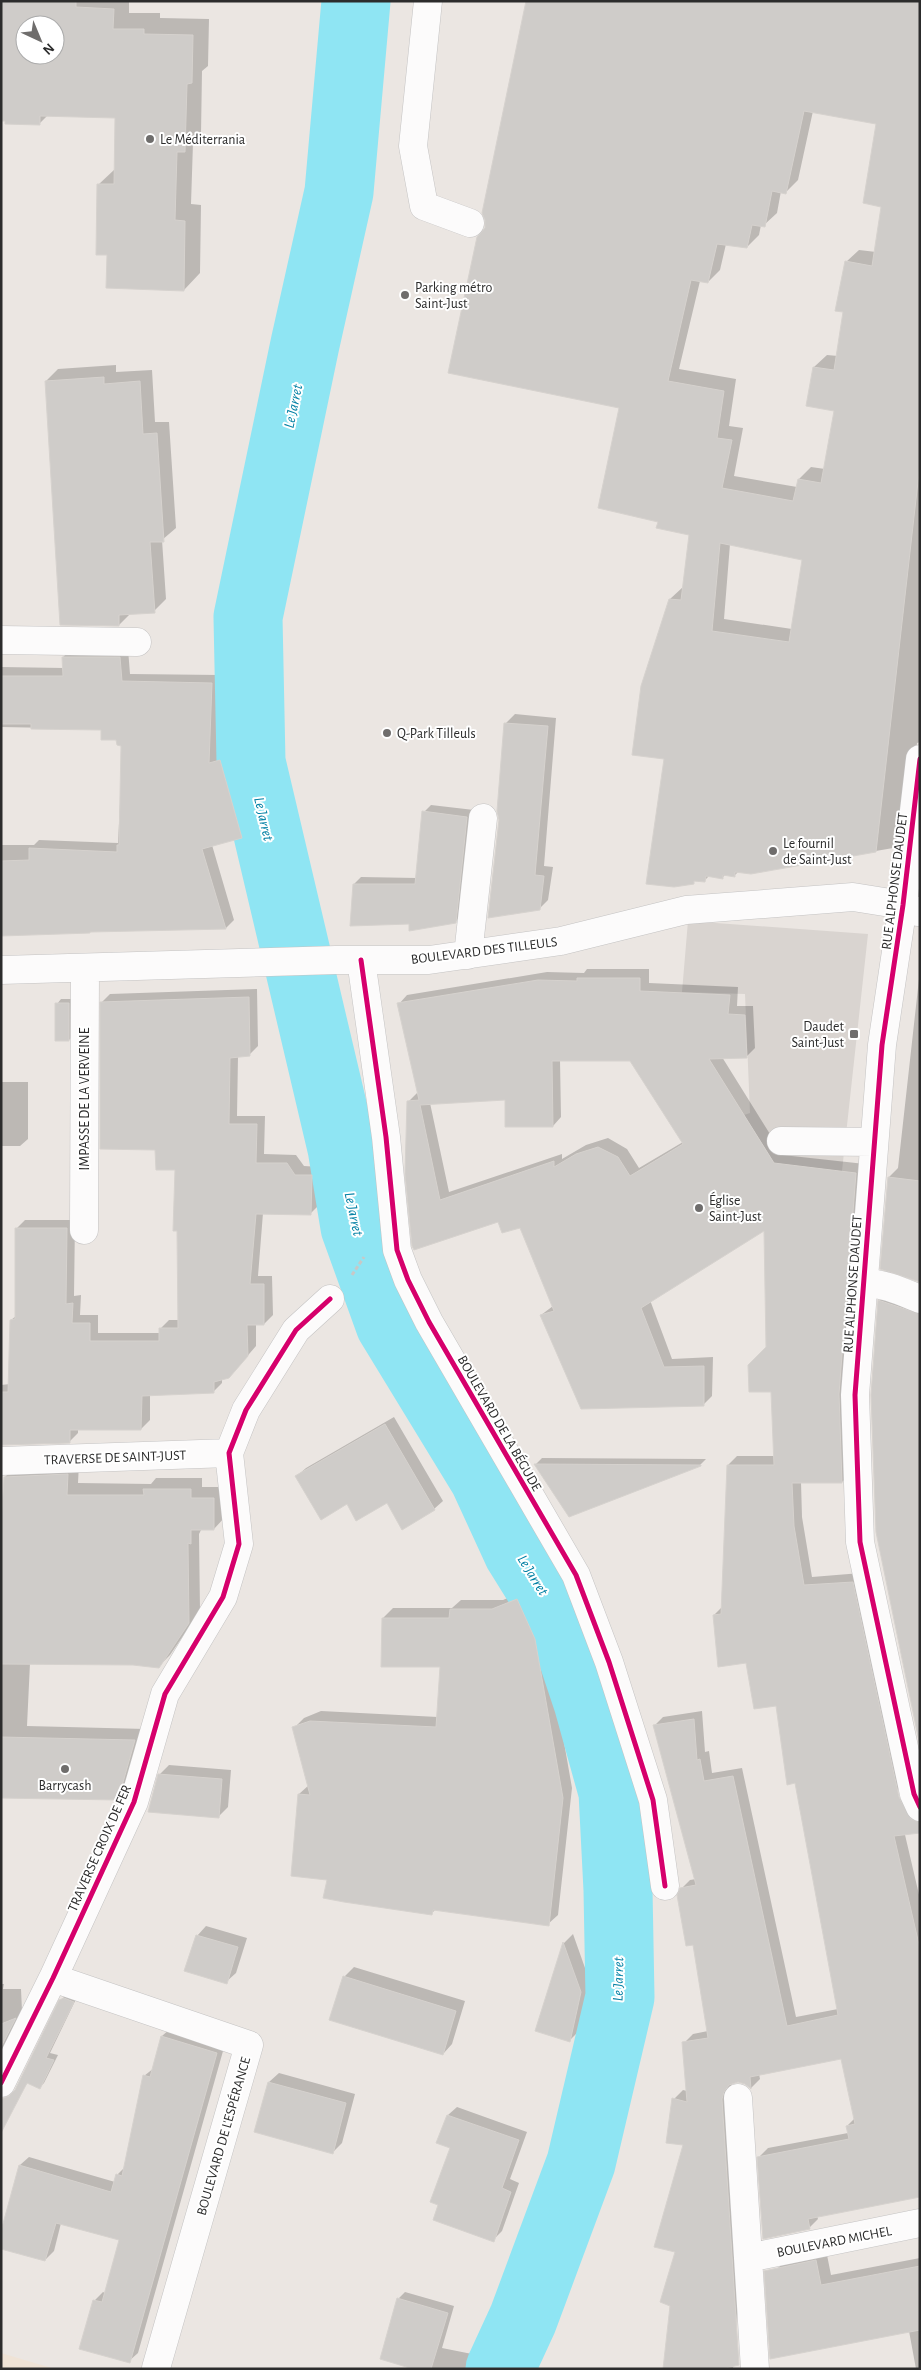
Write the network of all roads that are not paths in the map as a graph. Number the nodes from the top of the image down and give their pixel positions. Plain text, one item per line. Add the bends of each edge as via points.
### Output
1 (428, 1) edge
2 (470, 223) dead end
3 (1, 640) edge
4 (137, 642) dead end
5 (920, 758) edge
6 (483, 818) dead end
7 (911, 908) edge
8 (468, 955) junction
9 (348, 960) junction
10 (85, 968) junction
11 (1, 970) edge
12 (781, 1142) dead end
13 (874, 1142) junction
14 (84, 1230) dead end
15 (863, 1282) junction
16 (330, 1299) dead end
17 (920, 1300) edge
18 (229, 1452) junction
19 (1, 1461) edge
20 (920, 1807) edge
21 (664, 1886) dead end
22 (53, 1978) junction
23 (1, 2083) edge
24 (738, 2098) dead end
25 (920, 2224) edge
26 (748, 2258) junction
27 (156, 2368) edge
28 (755, 2369) edge

1 - 2 street via 413,146 424,206
3 - 4 street
5 - 7 street, RUE ALPHONSE DAUDET
6 - 8 street
7 - 8 street, BOULEVARD DES TILLEULS via 853,897 686,910 561,941
7 - 13 street, RUE ALPHONSE DAUDET via 882,1045
8 - 9 street, BOULEVARD DES TILLEULS via 429,960
9 - 10 street, BOULEVARD DES TILLEULS
9 - 21 street, BOULEVARD DE LA BÉGUDE via 386,1138 397,1250 429,1322 576,1576 609,1662 653,1800
10 - 11 street, BOULEVARD DES TILLEULS
10 - 14 street, IMPASSE DE LA VERVEINE
12 - 13 street
13 - 15 street, RUE ALPHONSE DAUDET
15 - 17 street via 886,1285
15 - 20 street, RUE ALPHONSE DAUDET via 855,1395 860,1542 914,1794
16 - 18 street, TRAVERSE CROIX DE FER via 296,1330 246,1410
18 - 19 street, TRAVERSE DE SAINT-JUST
18 - 22 street, TRAVERSE CROIX DE FER via 238,1544 222,1597 165,1694 134,1802
22 - 23 street, TRAVERSE CROIX DE FER
22 - 27 street, BOULEVARD DE L'ESPÉRANCE via 249,2046
24 - 26 street
25 - 26 street, BOULEVARD MICHEL
26 - 28 street

